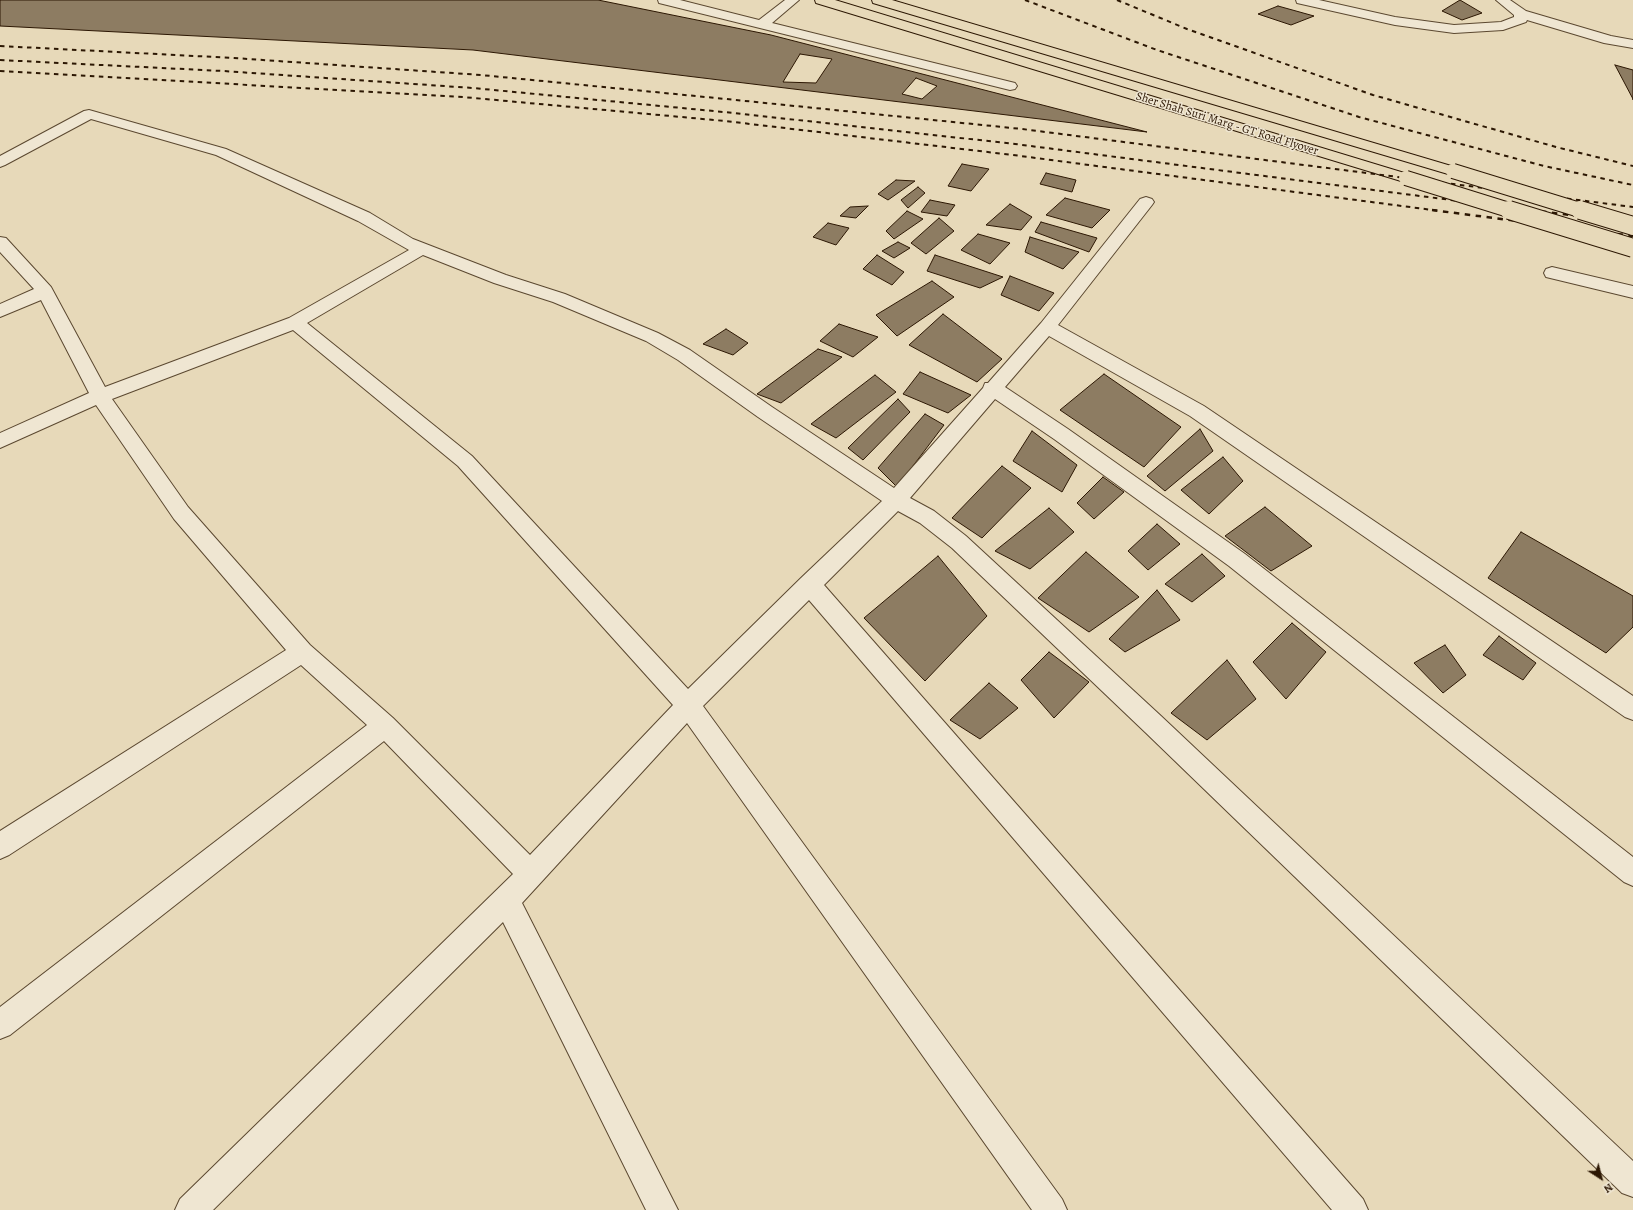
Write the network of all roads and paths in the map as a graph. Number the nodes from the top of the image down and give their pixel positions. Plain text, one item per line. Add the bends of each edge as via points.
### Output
1 (664, 0) edge
2 (793, 0) edge
3 (821, 0) edge
4 (878, 0) edge
5 (1302, 0) edge
6 (1502, 0) edge
7 (1521, 14) junction
8 (763, 23) junction
9 (1633, 44) edge
10 (1010, 86) dead end
11 (0, 162) edge
12 (1146, 202) dead end
13 (1633, 226) edge
14 (0, 242) edge
15 (1633, 248) edge
16 (422, 249) junction
17 (1552, 273) dead end
18 (45, 291) junction
19 (1633, 292) edge
20 (0, 311) edge
21 (295, 322) junction
22 (1047, 327) junction
23 (992, 388) junction
24 (100, 396) junction
25 (0, 441) edge
26 (896, 500) junction
27 (809, 584) junction
28 (302, 652) junction
29 (688, 705) junction
30 (1633, 709) edge
31 (385, 726) junction
32 (0, 846) edge
33 (1633, 873) edge
34 (531, 874) junction
35 (506, 900) junction
36 (2, 1016) edge
37 (1633, 1182) edge
38 (191, 1210) edge
39 (662, 1210) edge
40 (1052, 1210) edge
41 (1352, 1210) edge

1 - 8 street
2 - 8 street
3 - 15 main road, Sher Shah Suri Marg - GT Road Flyover, bridge
4 - 13 main road, Sher Shah Suri Marg - GT Road Flyover, bridge via 1453,170
5 - 7 street via 1395,21 1454,29 1503,26 1521,19
6 - 7 street
7 - 9 street via 1609,40
8 - 10 street
11 - 16 street via 89,114 221,152 357,214
12 - 22 street
14 - 18 street
16 - 21 street
16 - 26 street via 559,298 652,337 678,351
17 - 19 street
18 - 20 street
18 - 24 street
21 - 24 street
21 - 29 street via 465,461
22 - 23 street
22 - 30 street via 1197,412
23 - 26 street
23 - 33 street via 1237,560
24 - 25 street
24 - 28 street via 181,513
26 - 27 street
26 - 37 street via 927,517 959,542
27 - 29 street
27 - 41 street
28 - 31 street
28 - 32 street
29 - 34 street
29 - 40 street
31 - 34 street
31 - 36 street
34 - 35 street
35 - 38 street
35 - 39 street

